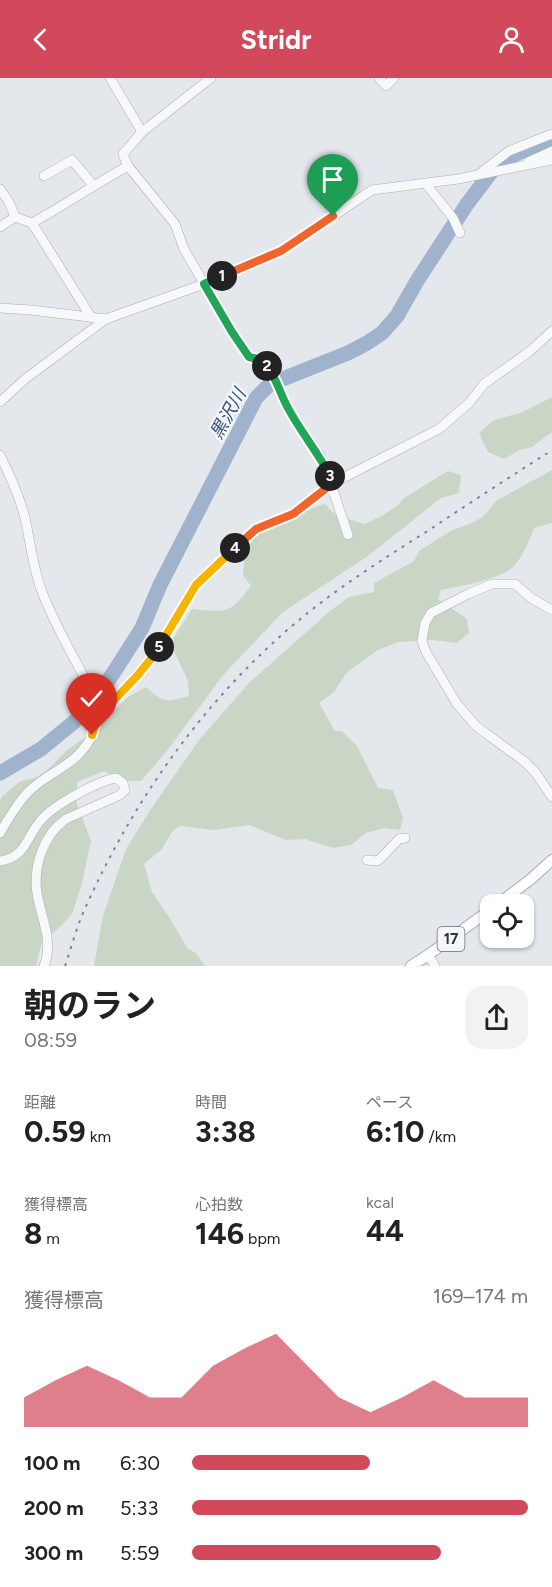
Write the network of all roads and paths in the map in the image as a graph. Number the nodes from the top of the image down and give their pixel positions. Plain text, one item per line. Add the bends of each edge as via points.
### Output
1 (110, 78) edge
2 (211, 78) edge
3 (379, 78) edge
4 (394, 78) edge
5 (142, 132) junction
6 (552, 134) edge
7 (552, 151) edge
8 (552, 160) edge
9 (128, 166) junction
10 (521, 167) junction
11 (479, 175) junction
12 (44, 176) dead end
13 (426, 184) junction
14 (93, 185) junction
15 (0, 189) edge
16 (15, 217) junction
17 (32, 223) junction
18 (0, 227) edge
19 (459, 230) dead end
20 (204, 284) junction
21 (0, 308) edge
22 (91, 317) junction
23 (106, 319) junction
24 (552, 331) edge
25 (0, 402) edge
26 (1, 459) edge
27 (332, 484) junction
28 (348, 535) dead end
29 (552, 610) edge
30 (97, 718) junction
31 (552, 797) edge
32 (0, 833) edge
33 (405, 838) dead end
34 (367, 860) dead end
35 (552, 860) edge
36 (0, 861) edge
37 (511, 894) edge
38 (480, 917) edge
39 (428, 955) junction
40 (44, 966) edge
41 (411, 966) edge
42 (435, 966) edge

1 - 5 street
2 - 5 street
3 - 4 street via 386,86
5 - 9 street via 123,154
6 - 11 street via 509,151
7 - 10 street
8 - 10 street
9 - 14 street
9 - 20 street via 176,224 184,249
10 - 11 street
11 - 13 street
12 - 14 street via 72,160
13 - 19 street
13 - 20 street via 372,190 281,251
14 - 17 street
15 - 16 street
16 - 17 street
16 - 18 street
17 - 22 street
20 - 23 street
20 - 27 street via 249,357 262,360 272,373
21 - 22 street
22 - 23 street
23 - 25 street
24 - 27 street via 484,384 439,429
26 - 30 street via 15,487 40,588 89,686
27 - 28 street
27 - 30 street via 293,514 256,529 208,573 196,585 154,655
29 - 31 street via 515,584 492,585 431,613 422,641 456,704 476,726 525,762
30 - 32 street via 84,748 69,764 29,791
33 - 34 street via 399,839 377,861
35 - 37 main road
36 - 40 street via 24,849 50,811 107,779 116,778 123,783 125,789 120,795 66,819 43,846 37,892 48,940
38 - 39 main road, 17
39 - 41 main road, 17
39 - 42 street

